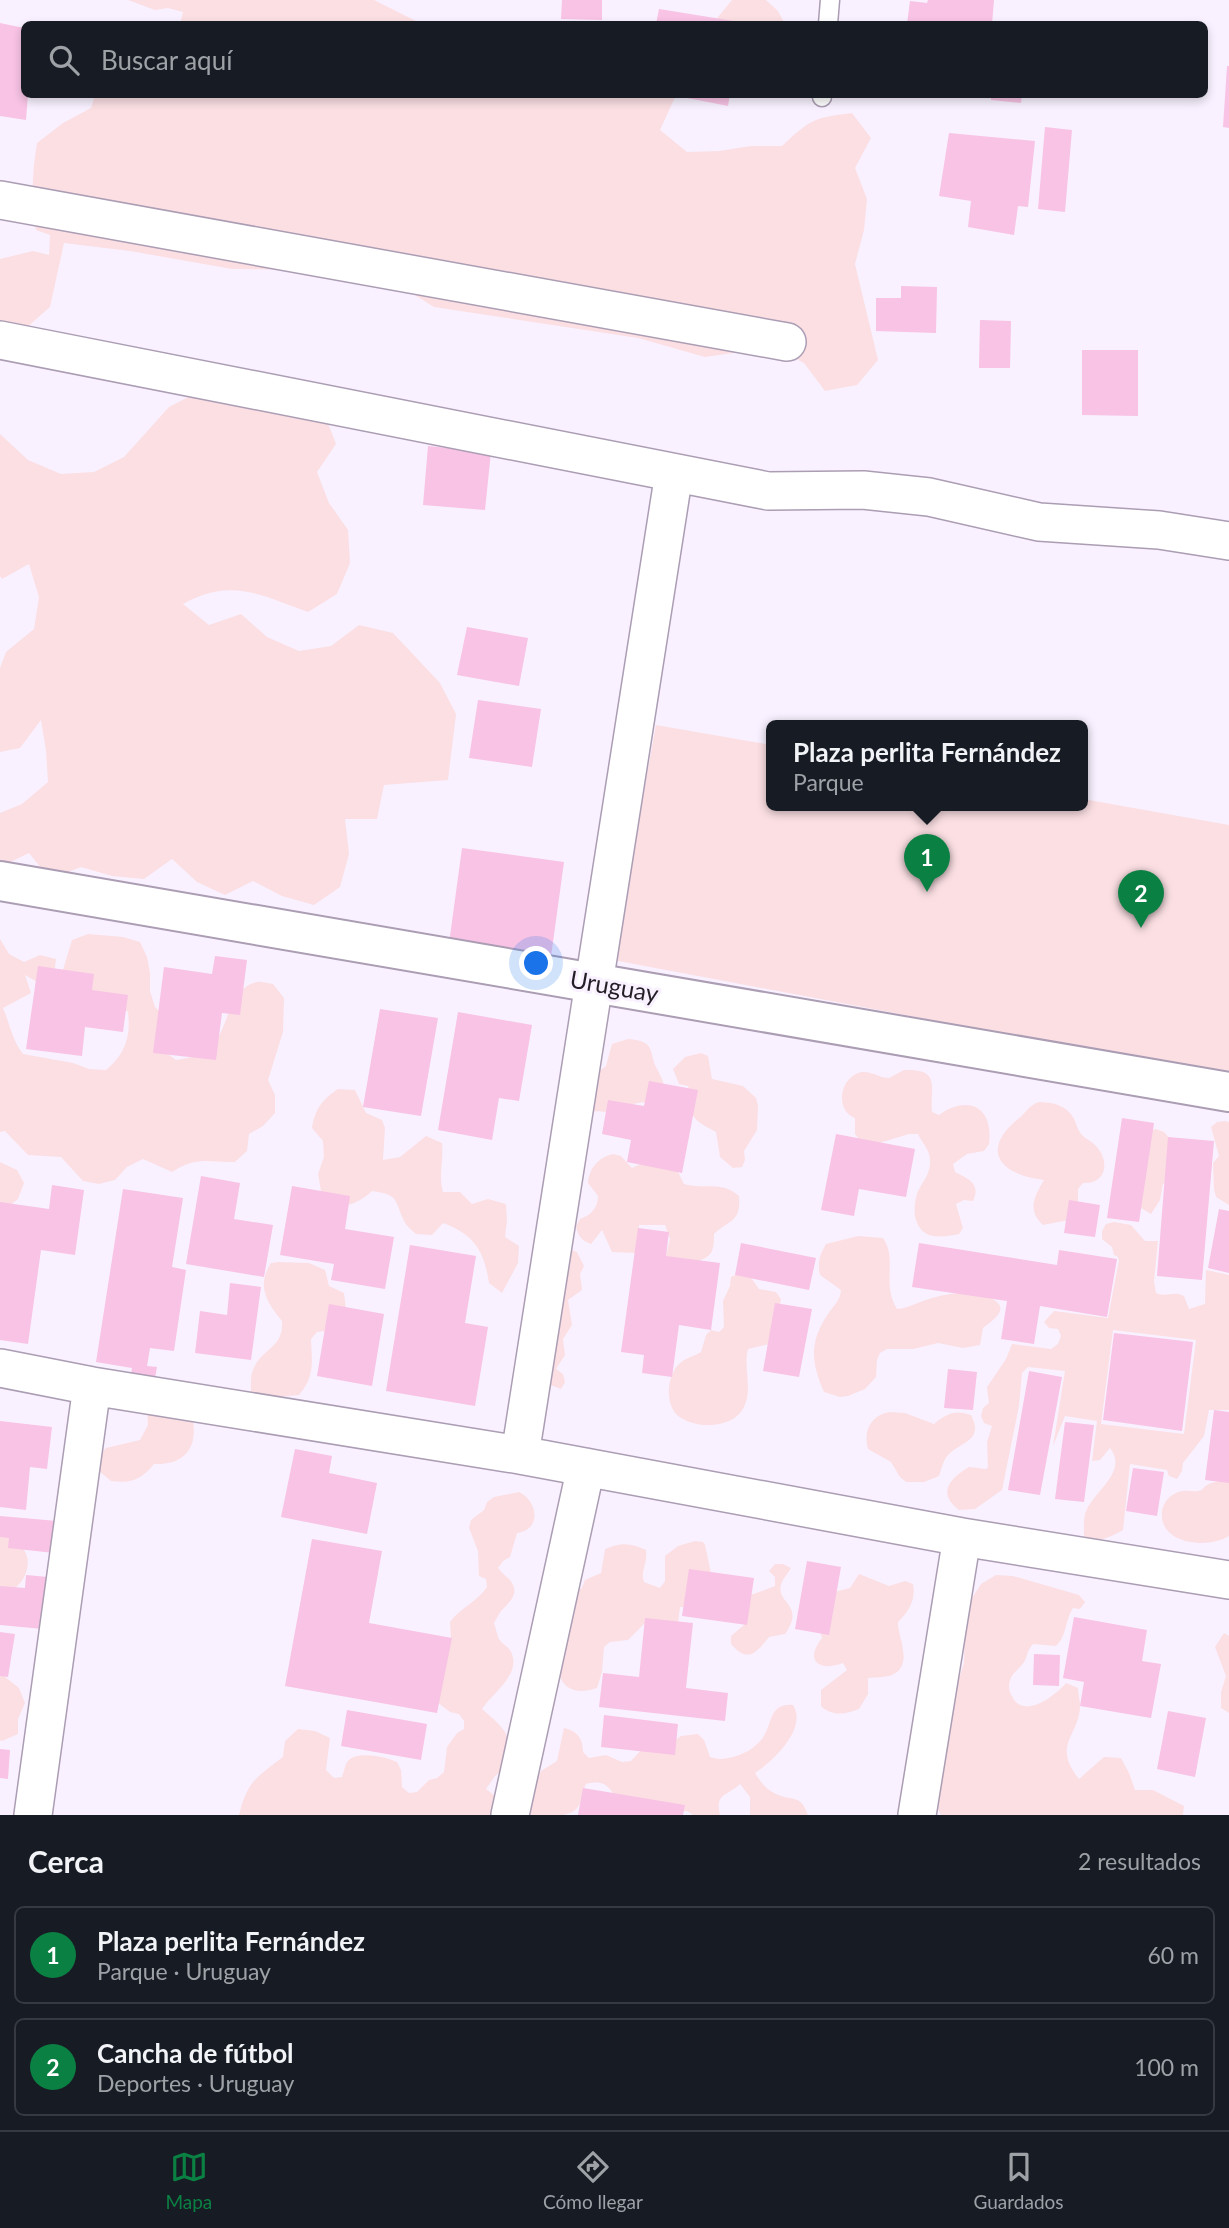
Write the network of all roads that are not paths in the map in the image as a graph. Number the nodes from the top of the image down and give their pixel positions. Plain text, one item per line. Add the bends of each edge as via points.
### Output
1 (830, 0) edge
2 (828, 21) edge
3 (0, 200) edge
4 (0, 340) edge
5 (787, 342) dead end
6 (674, 473) junction
7 (1229, 541) edge
8 (0, 881) edge
9 (593, 983) junction
10 (1229, 1092) edge
11 (0, 1368) edge
12 (92, 1386) junction
13 (520, 1455) junction
14 (586, 1467) junction
15 (962, 1537) junction
16 (1229, 1580) edge
17 (33, 1815) edge
18 (510, 1815) edge
19 (917, 1815) edge

1 - 2 lane
3 - 5 street
4 - 6 street
6 - 7 street via 768,491 863,489 929,497 1039,522 1159,530
6 - 9 street
8 - 9 main road, Uruguay
9 - 10 main road, Uruguay
9 - 13 street
11 - 12 street
12 - 13 street
12 - 17 street
13 - 14 street
14 - 15 street
14 - 18 street
15 - 16 street
15 - 19 street

